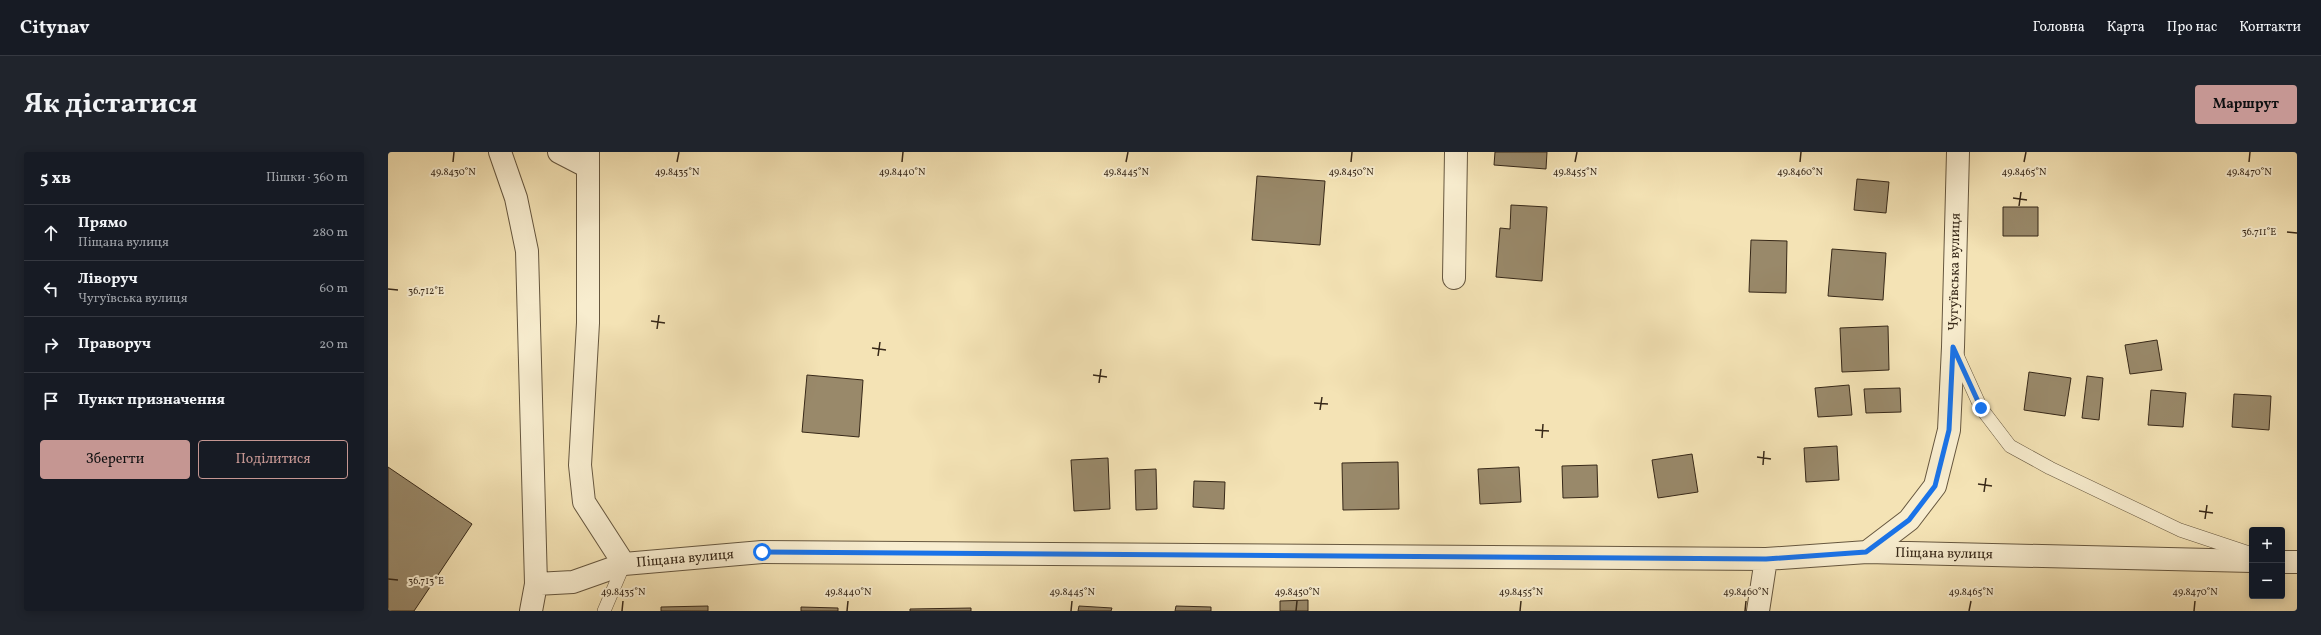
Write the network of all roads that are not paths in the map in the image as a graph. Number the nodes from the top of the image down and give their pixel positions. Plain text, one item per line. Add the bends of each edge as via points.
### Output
1 (500, 152) edge
2 (559, 152) edge
3 (1456, 152) edge
4 (1958, 152) edge
5 (588, 160) edge
6 (1454, 278) dead end
7 (1953, 347) junction
8 (1866, 552) junction
9 (2249, 553) edge
10 (1766, 559) junction
11 (2249, 561) edge
12 (2285, 562) edge
13 (2297, 562) edge
14 (624, 564) junction
15 (536, 584) junction
16 (532, 611) edge
17 (604, 611) edge
18 (1758, 611) edge

1 - 15 street via 516,198 527,251
2 - 5 street
3 - 6 street
4 - 7 street, Чугуївська вулиця
5 - 14 street via 588,323 580,465 584,502
7 - 8 street, Чугуївська вулиця via 1949,430 1935,486 1909,520
7 - 9 lane via 1981,408 2010,446 2050,468 2180,530
8 - 10 street, Піщана вулиця
8 - 11 street, Піщана вулиця
10 - 14 street, Піщана вулиця via 762,552
10 - 18 street
12 - 13 street
14 - 15 street, Піщана вулиця via 573,582
14 - 17 lane
15 - 16 street

